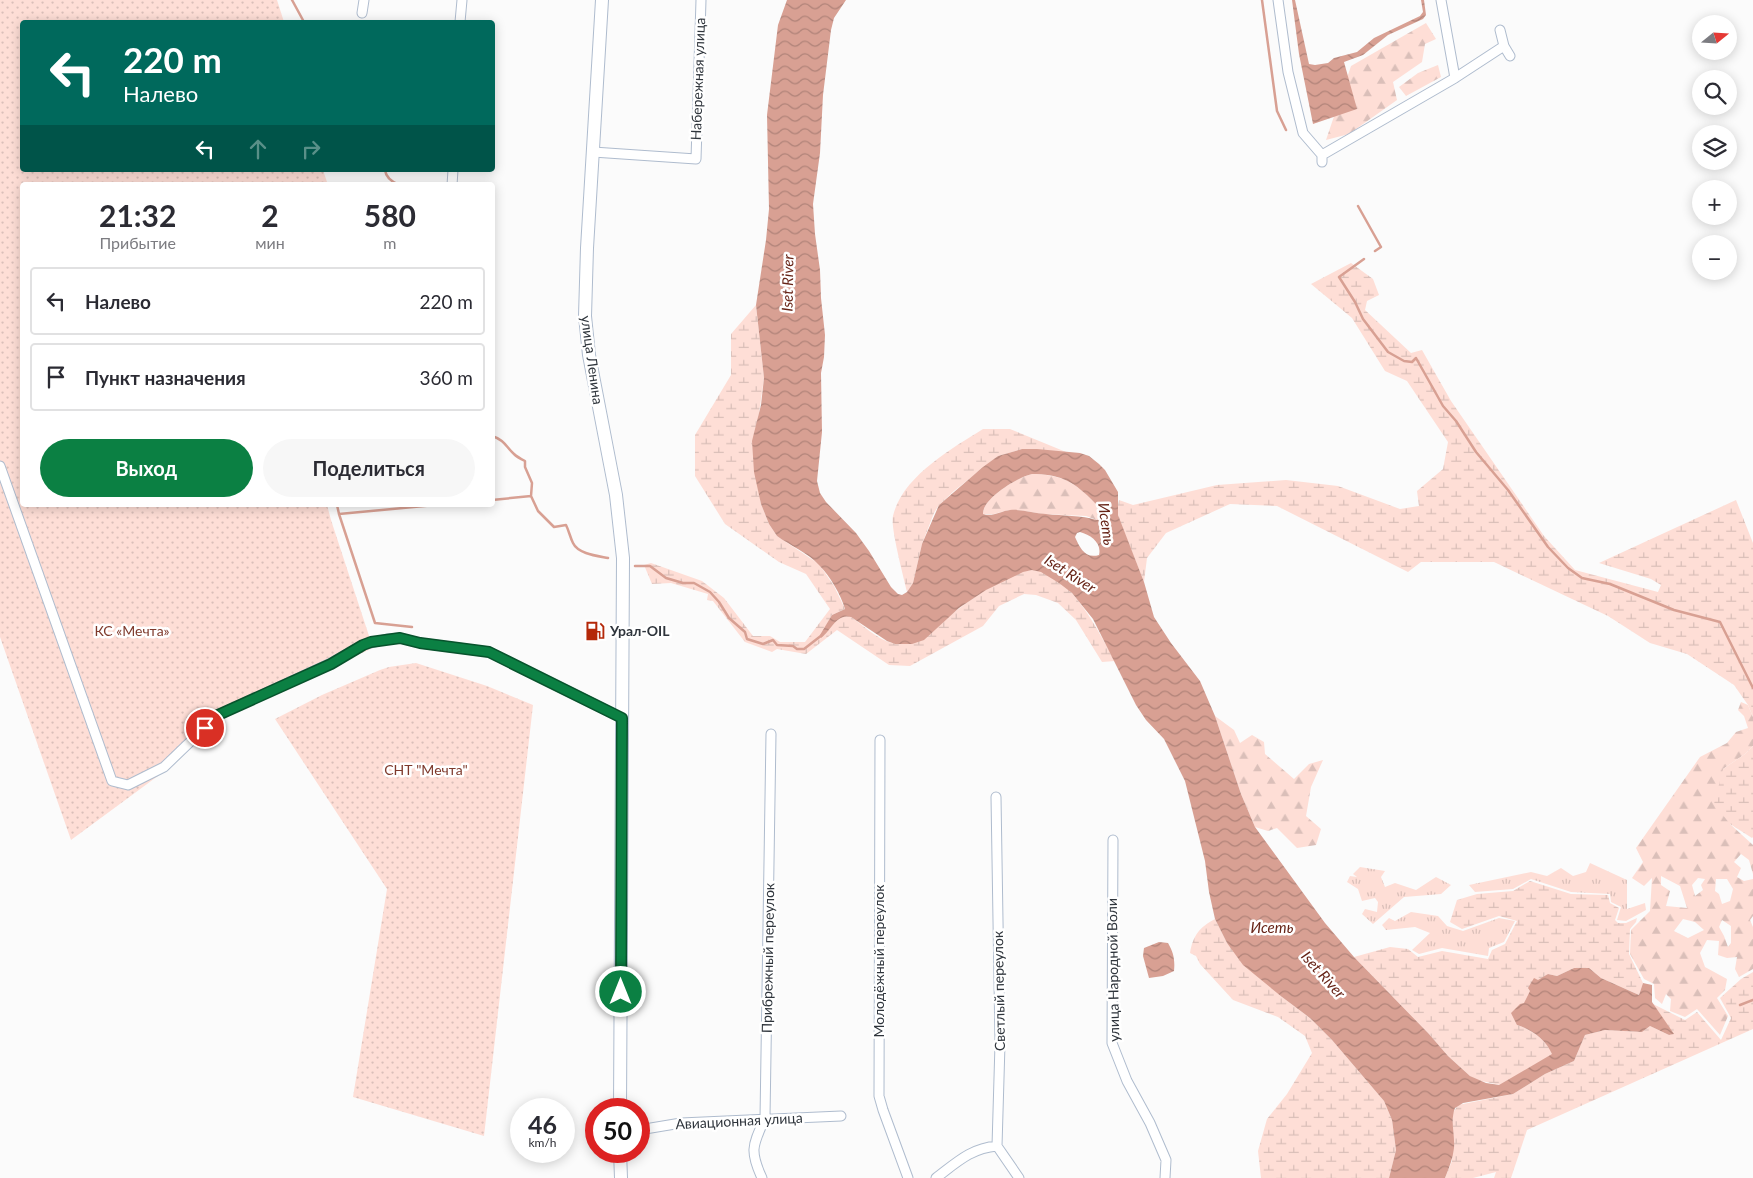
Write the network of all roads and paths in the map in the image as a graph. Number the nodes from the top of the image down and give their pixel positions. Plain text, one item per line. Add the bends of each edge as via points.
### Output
1 (364, 0) edge
2 (462, 0) edge
3 (602, 0) edge
4 (701, 0) edge
5 (1278, 0) edge
6 (1441, 0) edge
7 (362, 13) dead end
8 (460, 20) edge
9 (1500, 30) dead end
10 (1504, 46) junction
11 (1510, 56) dead end
12 (1455, 78) junction
13 (593, 152) junction
14 (0, 466) edge
15 (622, 718) junction
16 (771, 734) dead end
17 (880, 740) dead end
18 (996, 796) dead end
19 (1113, 840) dead end
20 (620, 1098) edge
21 (841, 1116) dead end
22 (765, 1118) junction
23 (650, 1128) edge
24 (997, 1146) junction
25 (620, 1163) edge
26 (621, 1178) edge
27 (762, 1178) edge
28 (908, 1178) edge
29 (936, 1178) edge
30 (1018, 1178) edge
31 (1165, 1178) edge

1 - 7 street
2 - 8 street
3 - 13 main road, улица Ленина
4 - 13 street, Набережная улица via 696,159
5 - 12 street via 1288,72 1303,132 1322,158
6 - 12 street
9 - 10 street
10 - 11 street
10 - 12 street
13 - 15 main road, улица Ленина via 585,316 590,364 616,495 623,558
14 - 15 street via 112,781 128,785 164,767 218,715 331,664 363,645 387,639 400,638 489,652
15 - 20 main road, улица Ленина
16 - 22 street, Прибрежный переулок
17 - 28 street, Молодёжный переулок via 879,1096
18 - 24 street, Светлый переулок via 1000,1044
19 - 31 street, улица Народной Воли via 1112,1042 1127,1081 1166,1160
21 - 22 street, Авиационная улица
22 - 23 street, Авиационная улица
22 - 27 street, Прибрежный переулок via 752,1146
24 - 29 street via 983,1147
24 - 30 street
25 - 26 main road

